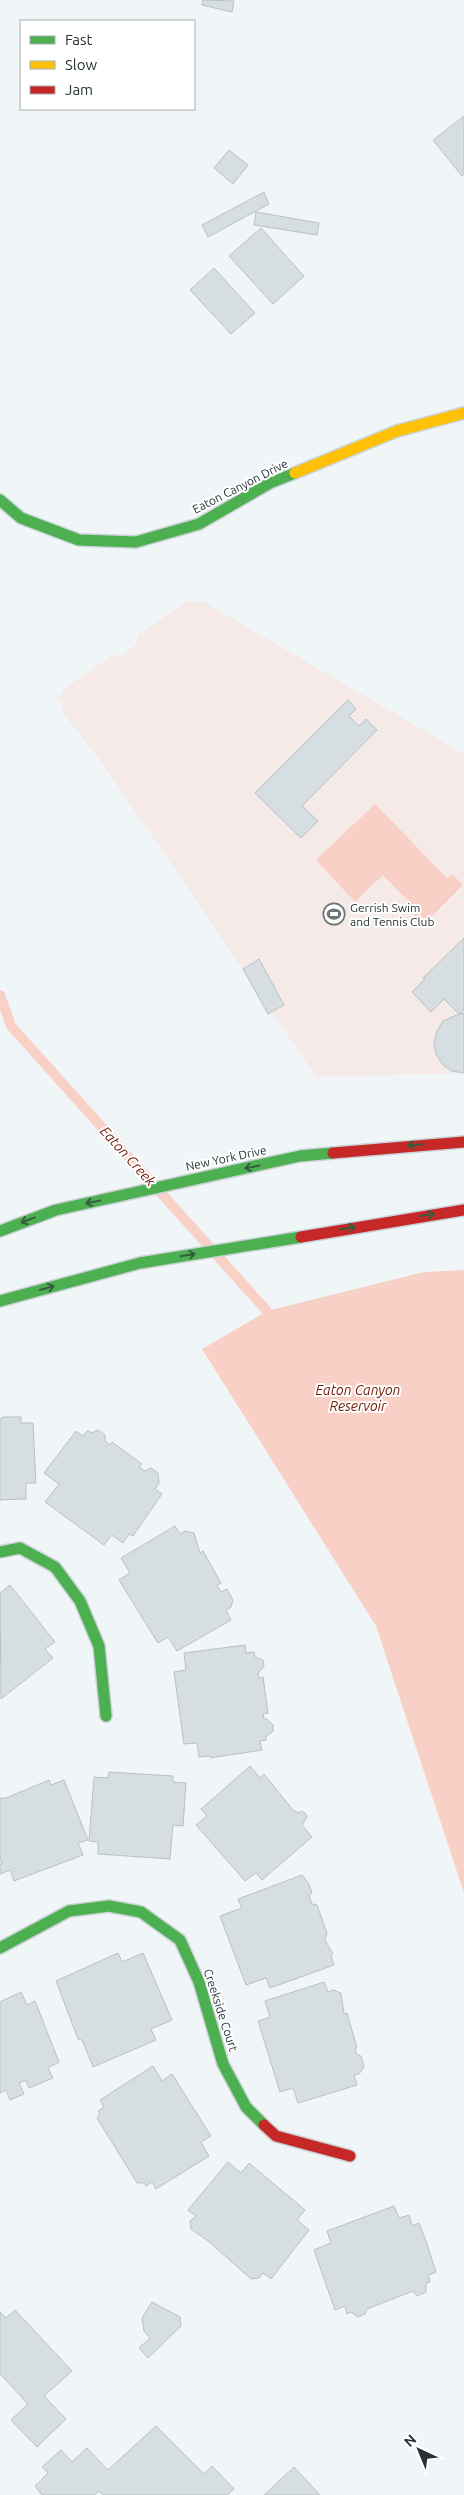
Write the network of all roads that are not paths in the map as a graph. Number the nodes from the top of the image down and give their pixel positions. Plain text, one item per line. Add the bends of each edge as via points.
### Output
1 (464, 413) edge
2 (0, 500) edge
3 (464, 1142) edge
4 (464, 1210) edge
5 (0, 1231) edge
6 (0, 1301) edge
7 (0, 1552) edge
8 (106, 1716) dead end
9 (0, 1948) edge
10 (350, 2156) dead end

1 - 2 street, Eaton Canyon Drive via 397,431 270,483 199,524 136,542 79,540 21,518
3 -> 5 street, New York Drive via 300,1156 56,1210
6 -> 4 street via 140,1263
7 - 8 street via 20,1548 55,1567 80,1601 99,1646
9 - 10 street, Creekside Court via 69,1911 109,1906 142,1912 180,1940 199,1982 223,2064 246,2107 276,2136

